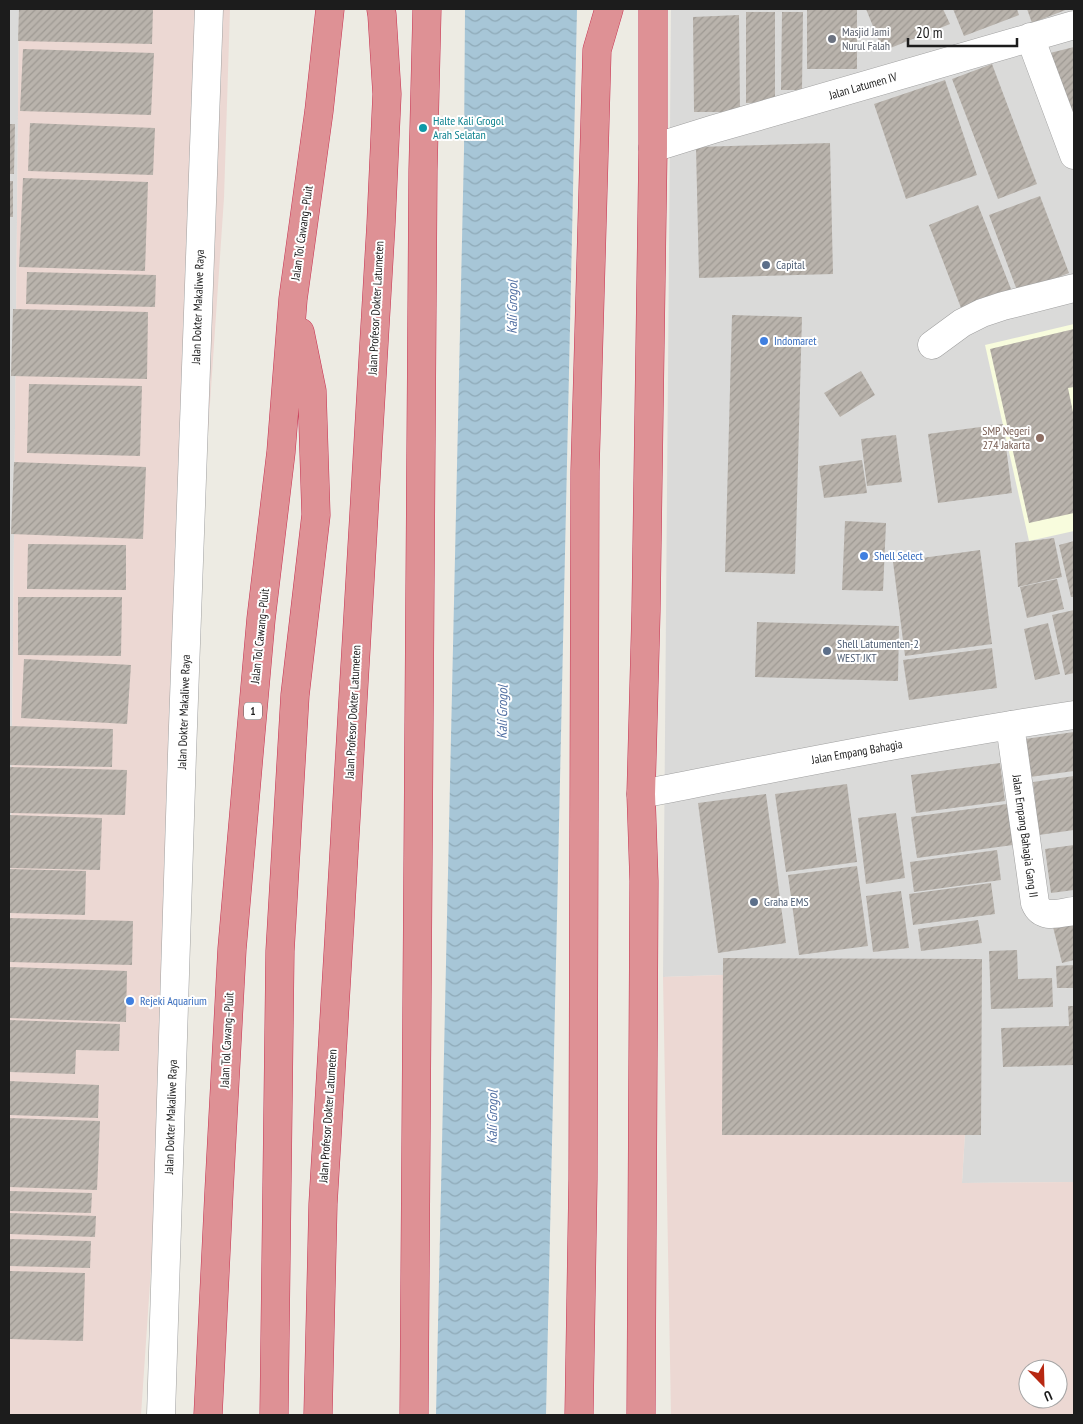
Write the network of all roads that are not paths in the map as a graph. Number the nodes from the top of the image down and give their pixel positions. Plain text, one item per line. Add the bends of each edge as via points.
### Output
1 (209, 9) edge
2 (330, 9) edge
3 (427, 9) edge
4 (609, 9) edge
5 (653, 9) edge
6 (382, 11) edge
7 (1074, 25) edge
8 (1030, 38) junction
9 (653, 148) junction
10 (1074, 155) edge
11 (1074, 288) edge
12 (294, 299) junction
13 (932, 344) dead end
14 (1074, 715) edge
15 (1010, 725) junction
16 (641, 794) junction
17 (1074, 911) edge
18 (161, 1415) edge
19 (208, 1415) edge
20 (274, 1415) edge
21 (318, 1415) edge
22 (414, 1415) edge
23 (579, 1415) edge
24 (641, 1415) edge

1 - 18 street, Jalan Dokter Makaliwe Raya
2 - 12 highway, Jalan Tol Cawang–Pluit / 1
3 - 22 highway via 422,229
4 - 23 highway via 597,50 585,471
5 - 9 highway
6 - 21 highway, Jalan Profesor Dokter Latumeten via 386,103 323,1204
7 - 8 street, Jalan Latumen IV
8 - 9 street, Jalan Latumen IV
8 - 10 street
9 - 16 highway
11 - 13 street via 982,312
12 - 19 highway, Jalan Tol Cawang–Pluit / 1 via 232,949
12 - 20 highway via 312,391 316,515 295,695 280,951
14 - 15 street, Jalan Empang Bahagia
15 - 16 street, Jalan Empang Bahagia
15 - 17 street, Jalan Empang Bahagia Gang II via 1035,903 1040,912 1046,914
16 - 24 highway via 644,891

